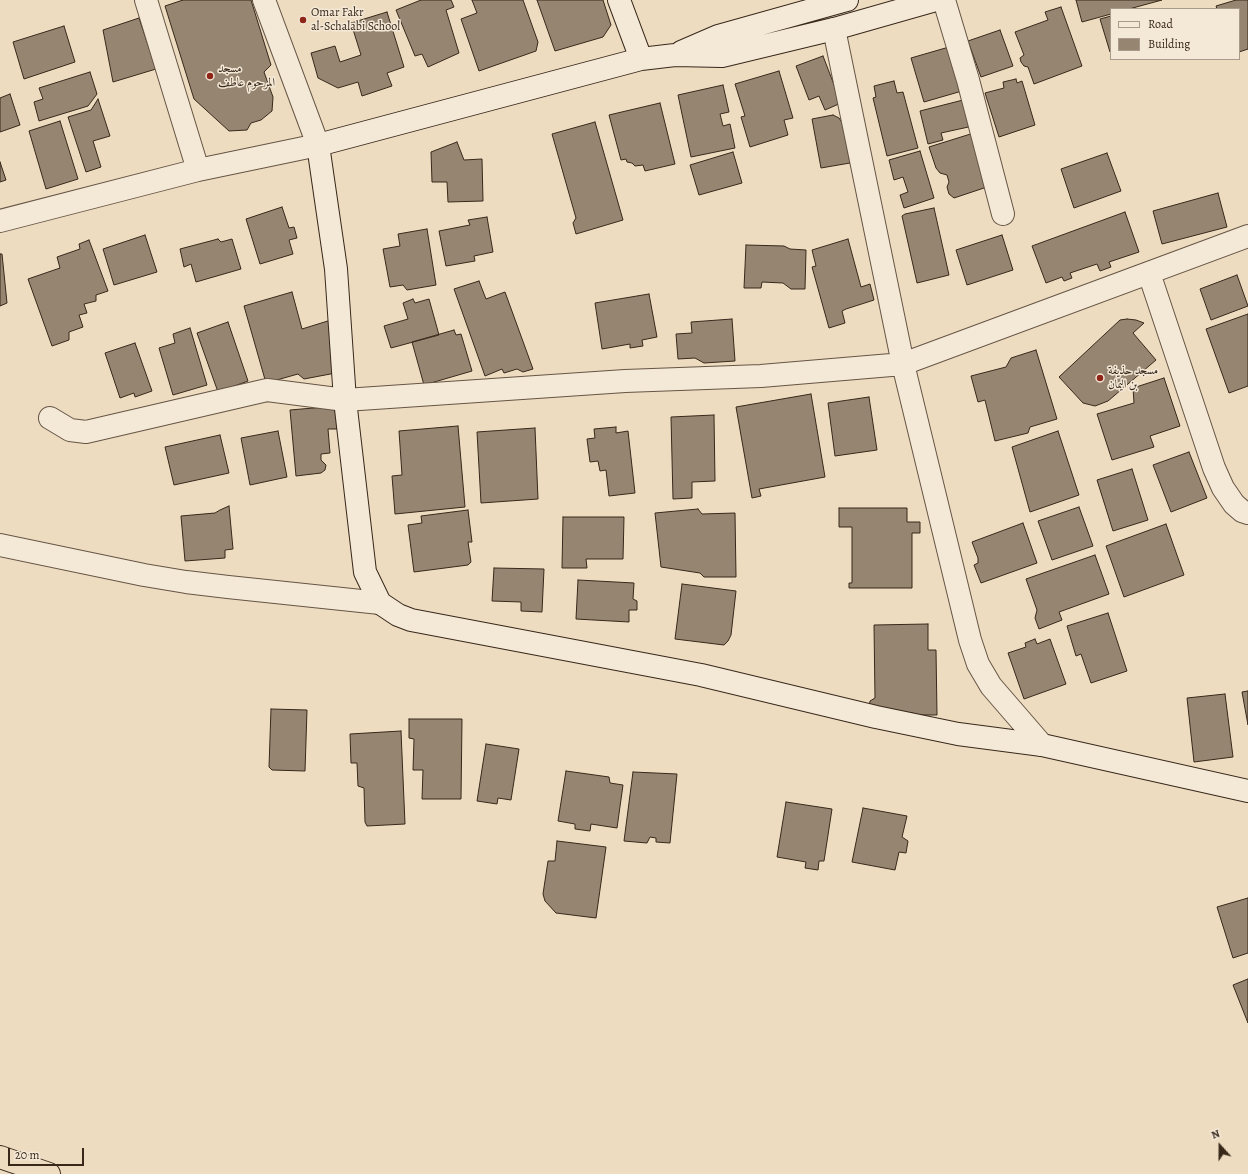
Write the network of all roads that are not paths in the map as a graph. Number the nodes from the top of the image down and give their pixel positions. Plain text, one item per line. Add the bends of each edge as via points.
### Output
1 (146, 0) edge
2 (264, 0) edge
3 (619, 0) edge
4 (936, 0) edge
5 (944, 0) edge
6 (838, 3) edge
7 (834, 29) junction
8 (674, 55) junction
9 (641, 59) junction
10 (318, 146) junction
11 (198, 170) junction
12 (1002, 214) dead end
13 (0, 221) edge
14 (1248, 236) edge
15 (1149, 273) junction
16 (903, 364) junction
17 (345, 400) junction
18 (50, 418) dead end
19 (1248, 513) edge
20 (0, 545) edge
21 (380, 603) junction
22 (1042, 746) junction
23 (1248, 791) edge
24 (0, 1157) edge
25 (49, 1174) edge

1 - 11 street
2 - 10 street
3 - 9 street
4 - 7 street
5 - 12 street via 968,80
6 - 7 street
6 - 8 street via 718,36
7 - 8 street via 722,56
7 - 16 street
8 - 9 street
9 - 10 street
10 - 11 street
10 - 17 street via 336,269
11 - 13 street
14 - 15 street
15 - 16 street
15 - 19 street via 1214,468 1234,504
16 - 17 street via 761,376 625,381
16 - 22 street via 978,664 991,686
17 - 18 street via 267,390 86,432 70,430
17 - 21 street via 365,572
20 - 21 street via 186,582
21 - 22 street via 411,620 701,675 958,734
22 - 23 street
24 - 25 highway

